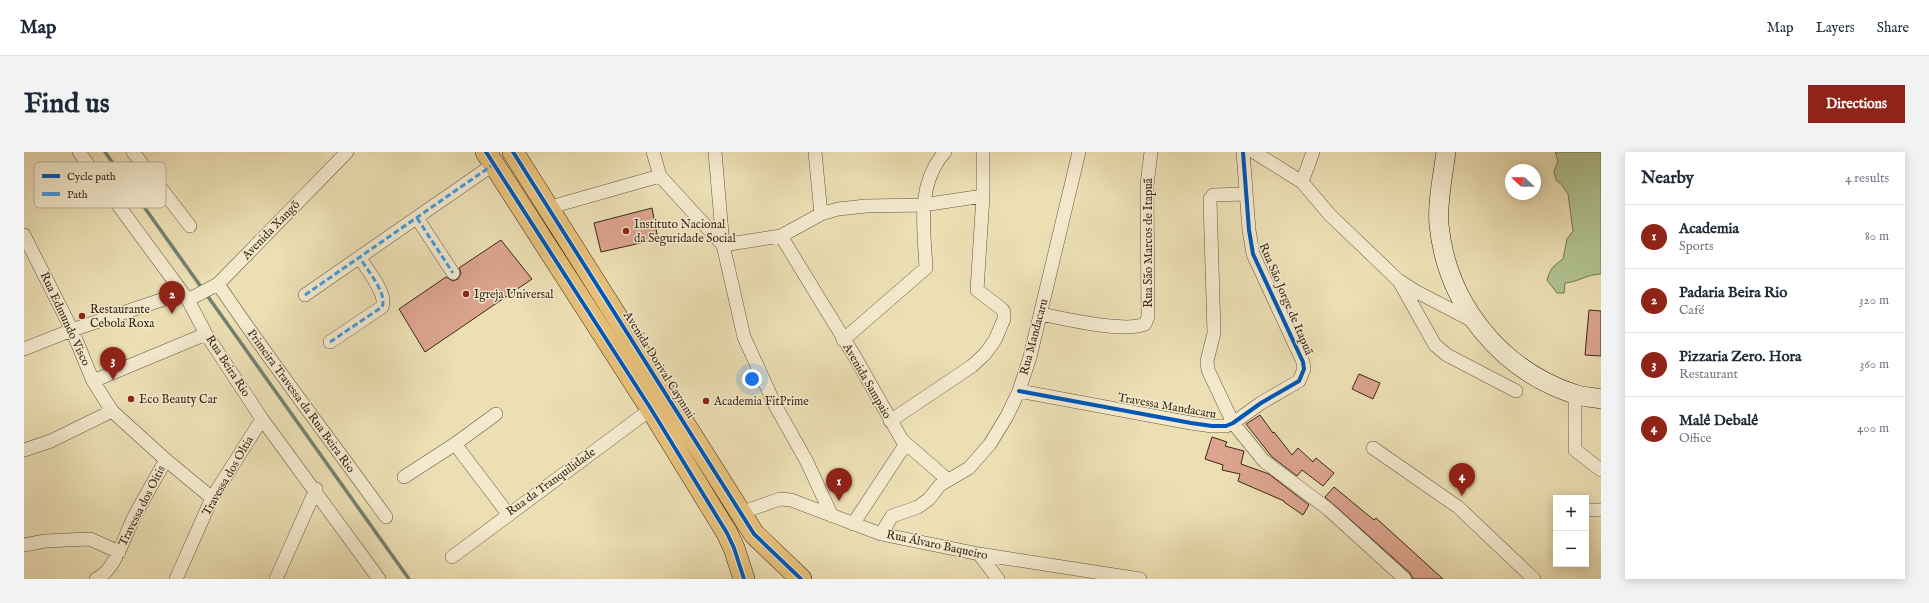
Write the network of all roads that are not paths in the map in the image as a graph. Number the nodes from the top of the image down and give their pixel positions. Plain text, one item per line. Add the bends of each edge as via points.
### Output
1 (79, 152) edge
2 (133, 152) edge
3 (347, 152) edge
4 (513, 152) edge
5 (653, 152) edge
6 (715, 152) edge
7 (815, 152) edge
8 (945, 152) edge
9 (984, 152) edge
10 (1079, 152) edge
11 (1151, 152) edge
12 (1243, 152) edge
13 (1254, 152) edge
14 (1312, 152) edge
15 (1446, 152) edge
16 (490, 158) edge
17 (87, 162) edge
18 (141, 162) edge
19 (660, 176) junction
20 (1302, 182) junction
21 (1246, 194) junction
22 (166, 195) edge
23 (983, 196) junction
24 (923, 205) junction
25 (122, 208) edge
26 (547, 208) junction
27 (821, 214) junction
28 (417, 218) junction
29 (190, 226) dead end
30 (24, 235) edge
31 (781, 236) junction
32 (723, 246) junction
33 (360, 258) junction
34 (453, 273) dead end
35 (1398, 280) junction
36 (217, 284) junction
37 (305, 295) dead end
38 (189, 296) junction
39 (1041, 314) junction
40 (1473, 320) junction
41 (72, 330) junction
42 (206, 334) junction
43 (843, 340) junction
44 (330, 342) dead end
45 (24, 349) edge
46 (93, 381) junction
47 (1299, 381) joint
48 (1019, 391) junction
49 (1516, 391) dead end
50 (1575, 394) junction
51 (1601, 399) edge
52 (651, 409) junction
53 (112, 411) junction
54 (496, 414) dead end
55 (262, 419) junction
56 (890, 421) junction
57 (1233, 423) junction
58 (455, 444) junction
59 (905, 444) junction
60 (1373, 448) dead end
61 (24, 450) edge
62 (166, 460) junction
63 (1601, 470) edge
64 (404, 477) dead end
65 (948, 480) junction
66 (316, 490) junction
67 (212, 498) junction
68 (1589, 510) edge
69 (1601, 510) edge
70 (740, 513) junction
71 (508, 514) junction
72 (832, 516) junction
73 (386, 517) dead end
74 (853, 524) junction
75 (881, 534) junction
76 (24, 546) edge
77 (119, 552) junction
78 (979, 554) junction
79 (452, 557) dead end
80 (741, 578) edge
81 (96, 579) edge
82 (176, 579) edge
83 (276, 579) edge
84 (379, 579) edge
85 (801, 579) edge
86 (998, 579) edge
87 (1140, 579) edge
88 (1405, 579) edge
89 (1534, 579) edge

1 - 17 street, Rua Beira Rio
2 - 18 street
3 - 36 street, Avenida Xangõ
4 - 26 main road, Avenida Dorival Caymmi
5 - 19 street
6 - 32 street
7 - 27 street
8 - 24 street via 934,167
9 - 23 street
10 - 39 street, Rua Mandacaru
11 - 39 street, Rua São Marcos de Itapuã via 1147,185 1148,317 1145,324 1098,325
12 - 21 street, Rua São Jorge de Itapuã
13 - 20 street
14 - 20 street
15 - 40 street via 1440,192 1439,223 1444,255 1456,290
16 - 28 street
16 - 52 main road
19 - 26 street
19 - 32 street
20 - 35 street via 1330,215
21 - 47 street, Rua São Jorge de Itapuã via 1253,254 1303,362 1304,369
21 - 57 street via 1213,195 1210,199 1214,333 1207,366
22 - 29 street
23 - 24 street
23 - 56 street via 977,292 1004,312 1004,319 995,340 972,366
24 - 27 street via 866,206
24 - 43 street via 926,268
25 - 38 street, Rua Beira Rio
26 - 70 main road, Avenida Dorival Caymmi
27 - 31 street
28 - 33 street
28 - 34 street
30 - 41 street, Rua Edmundo Visco
31 - 32 street
31 - 43 street, Avenida Sampaio
32 - 72 street via 744,337 775,405 806,460
33 - 37 street
33 - 44 street via 383,296 382,307
35 - 40 street via 1427,298
35 - 49 street via 1435,345 1447,355
36 - 38 street, Avenida Xangõ
36 - 73 street, Primeira Travessa da Rua Beira Rio
38 - 41 street, Avenida Xangõ
38 - 42 street, Rua Beira Rio
39 - 48 street, Rua Mandacaru
40 - 50 street via 1489,339 1523,369 1541,380
41 - 45 street, Avenida Xangõ
41 - 46 street, Rua Edmundo Visco
42 - 46 street
42 - 55 street, Rua Beira Rio
43 - 56 street, Avenida Sampaio
46 - 53 street, Rua Edmundo Visco
47 - 57 street, Travessa Mandacaru via 1261,402
48 - 57 street, Travessa Mandacaru via 1191,423 1212,426
48 - 65 street, Rua Mandacaru via 990,444 968,468
50 - 51 street
50 - 63 street via 1575,450
52 - 71 street, Rua da Tranquilidade
52 - 80 main road via 727,533 734,548
53 - 61 street via 51,441
53 - 62 street, Rua Edmundo Visco
54 - 58 street
55 - 66 street, Rua Beira Rio
55 - 67 street, Travessa dos Oltia
56 - 59 street, Avenida Sampaio
57 - 88 street via 1264,461 1328,509
58 - 64 street
58 - 71 street
59 - 65 street, Avenida Sampaio
59 - 74 street
60 - 89 street via 1458,507
62 - 67 street, Rua Edmundo Visco
62 - 77 street, Travessa dos Oitis via 134,517
65 - 75 street, Rua Mandacaru via 935,489 929,499 918,507 892,516
66 - 83 street
66 - 84 street, Rua Beira Rio
67 - 82 street, Travessa dos Oltia
68 - 69 street
70 - 72 street, Rua Álvaro Baqueiro via 780,499 791,500
70 - 85 main road, Avenida Dorival Caymmi via 754,534
71 - 79 street, Rua da Tranquilidade
72 - 74 street, Rua Álvaro Baqueiro
74 - 75 street, Rua Álvaro Baqueiro
75 - 78 street, Rua Álvaro Baqueiro
76 - 77 street via 45,541 90,539
77 - 81 street, Travessa dos Oitis via 105,572
78 - 86 street
78 - 87 street, Rua Álvaro Baqueiro

